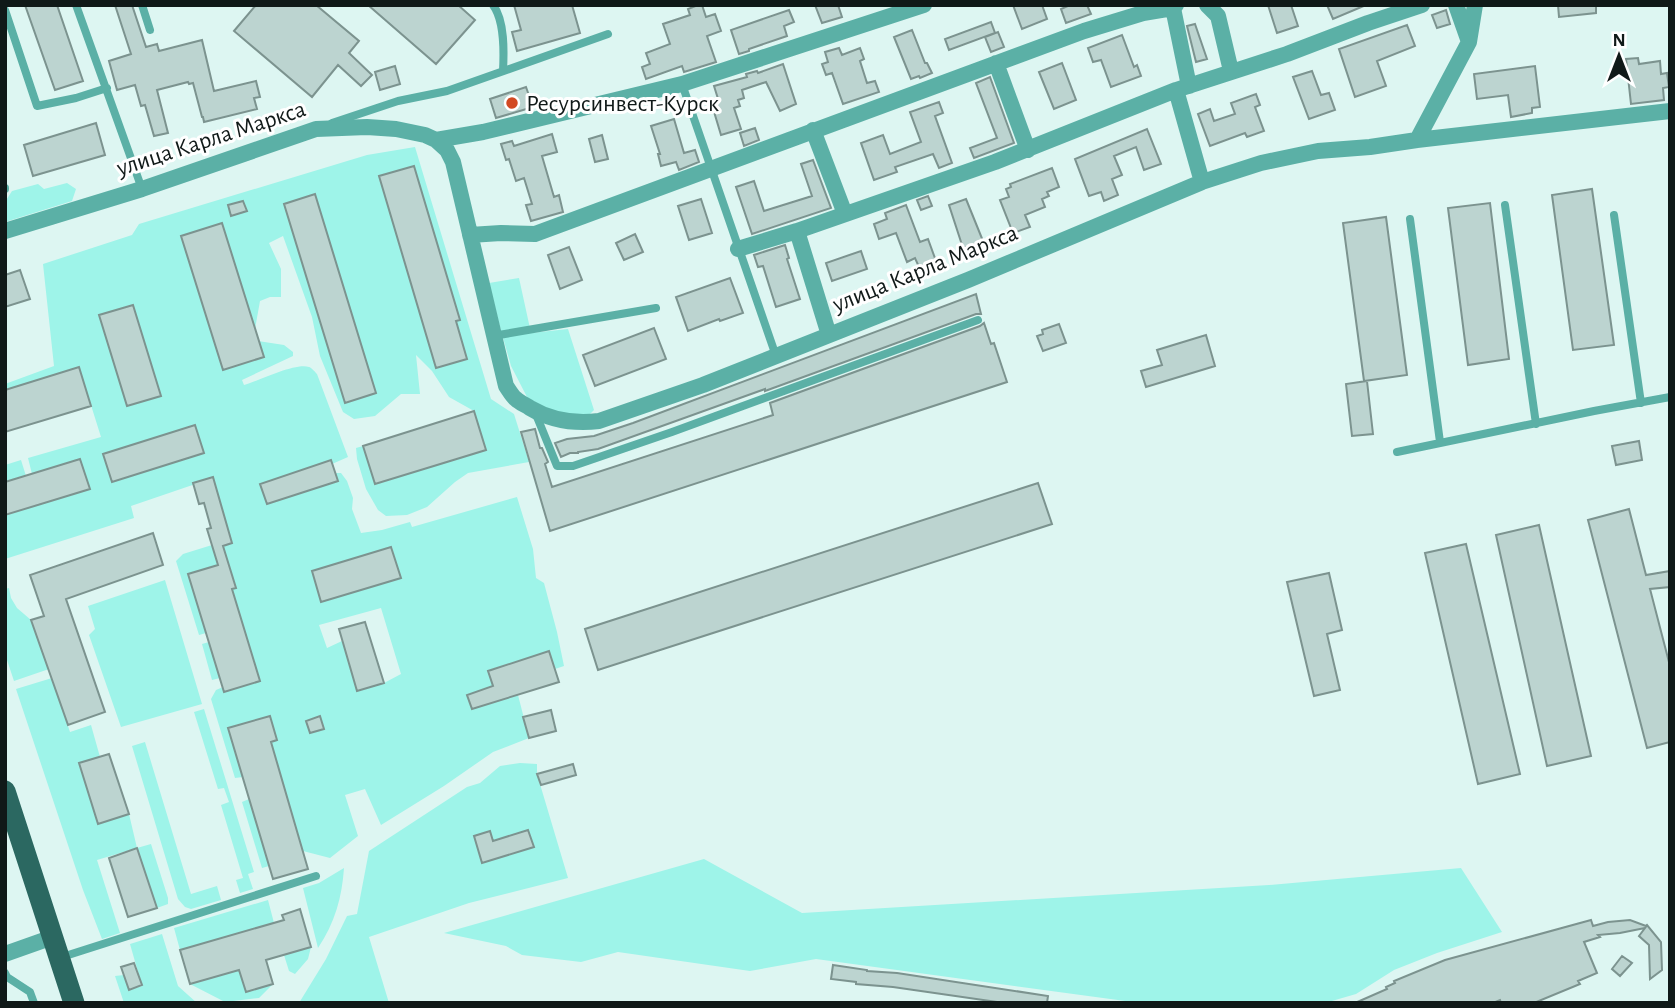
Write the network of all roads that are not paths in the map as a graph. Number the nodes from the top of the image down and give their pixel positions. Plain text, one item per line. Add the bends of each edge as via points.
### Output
1 (76, 5) edge
2 (142, 5) edge
3 (493, 5) edge
4 (924, 5) edge
5 (1207, 5) edge
6 (1422, 5) edge
7 (1456, 5) edge
8 (1475, 5) edge
9 (1174, 6) edge
10 (5, 10) edge
11 (150, 30) dead end
12 (608, 34) dead end
13 (1469, 42) junction
14 (996, 63) junction
15 (503, 71) junction
16 (1231, 71) junction
17 (682, 83) junction
18 (107, 88) junction
19 (1182, 88) junction
20 (1670, 111) edge
21 (316, 129) junction
22 (813, 130) junction
23 (436, 140) junction
24 (1417, 140) junction
25 (1028, 150) junction
26 (712, 168) junction
27 (1202, 181) junction
28 (142, 189) junction
29 (1505, 205) dead end
30 (845, 214) junction
31 (1614, 215) dead end
32 (1410, 219) dead end
33 (797, 231) junction
34 (5, 232) edge
35 (470, 235) junction
36 (738, 249) junction
37 (656, 309) dead end
38 (978, 320) dead end
39 (829, 335) junction
40 (494, 336) junction
41 (776, 356) junction
42 (1670, 397) edge
43 (1641, 402) junction
44 (535, 411) junction
45 (1536, 424) junction
46 (1440, 442) junction
47 (1396, 452) dead end
48 (5, 791) edge
49 (316, 876) dead end
50 (53, 937) junction
51 (5, 954) edge
52 (59, 958) junction
53 (5, 973) edge
54 (34, 1003) edge
55 (74, 1003) edge

1 - 18 lane
2 - 11 lane
3 - 15 lane via 501,25
4 - 17 street, улица Карла Маркса
5 - 16 street via 1218,16
6 - 16 street
7 - 13 street
8 - 13 street
9 - 14 street via 1084,31
9 - 19 street
10 - 18 lane via 37,106
12 - 15 lane
13 - 24 street
14 - 22 street
14 - 25 street
15 - 21 lane
16 - 19 street
17 - 23 street, улица Карла Маркса
17 - 26 lane
18 - 28 lane
19 - 25 street
19 - 27 street
20 - 24 street, улица Карла Маркса
21 - 23 street, улица Карла Маркса via 396,129
21 - 28 street, улица Карла Маркса
22 - 26 street
22 - 30 street
23 - 35 street, улица Карла Маркса via 453,162
24 - 27 street, улица Карла Маркса via 1318,151
25 - 30 street
26 - 35 street via 535,234
26 - 36 lane
27 - 39 street, улица Карла Маркса
28 - 34 street, улица Карла Маркса
29 - 45 lane
30 - 33 street
31 - 43 lane
32 - 46 lane
33 - 36 street
33 - 39 street
35 - 40 street, улица Карла Маркса
36 - 41 lane
37 - 40 lane
38 - 44 lane via 573,466 557,466
39 - 41 street, улица Карла Маркса
40 - 44 street, улица Карла Маркса via 506,386
41 - 44 street, улица Карла Маркса via 599,421 569,423
42 - 43 lane
43 - 45 lane
45 - 46 lane
46 - 47 lane
48 - 50 main road
49 - 52 lane
50 - 51 street
50 - 52 main road
52 - 55 main road
53 - 54 lane via 30,992

